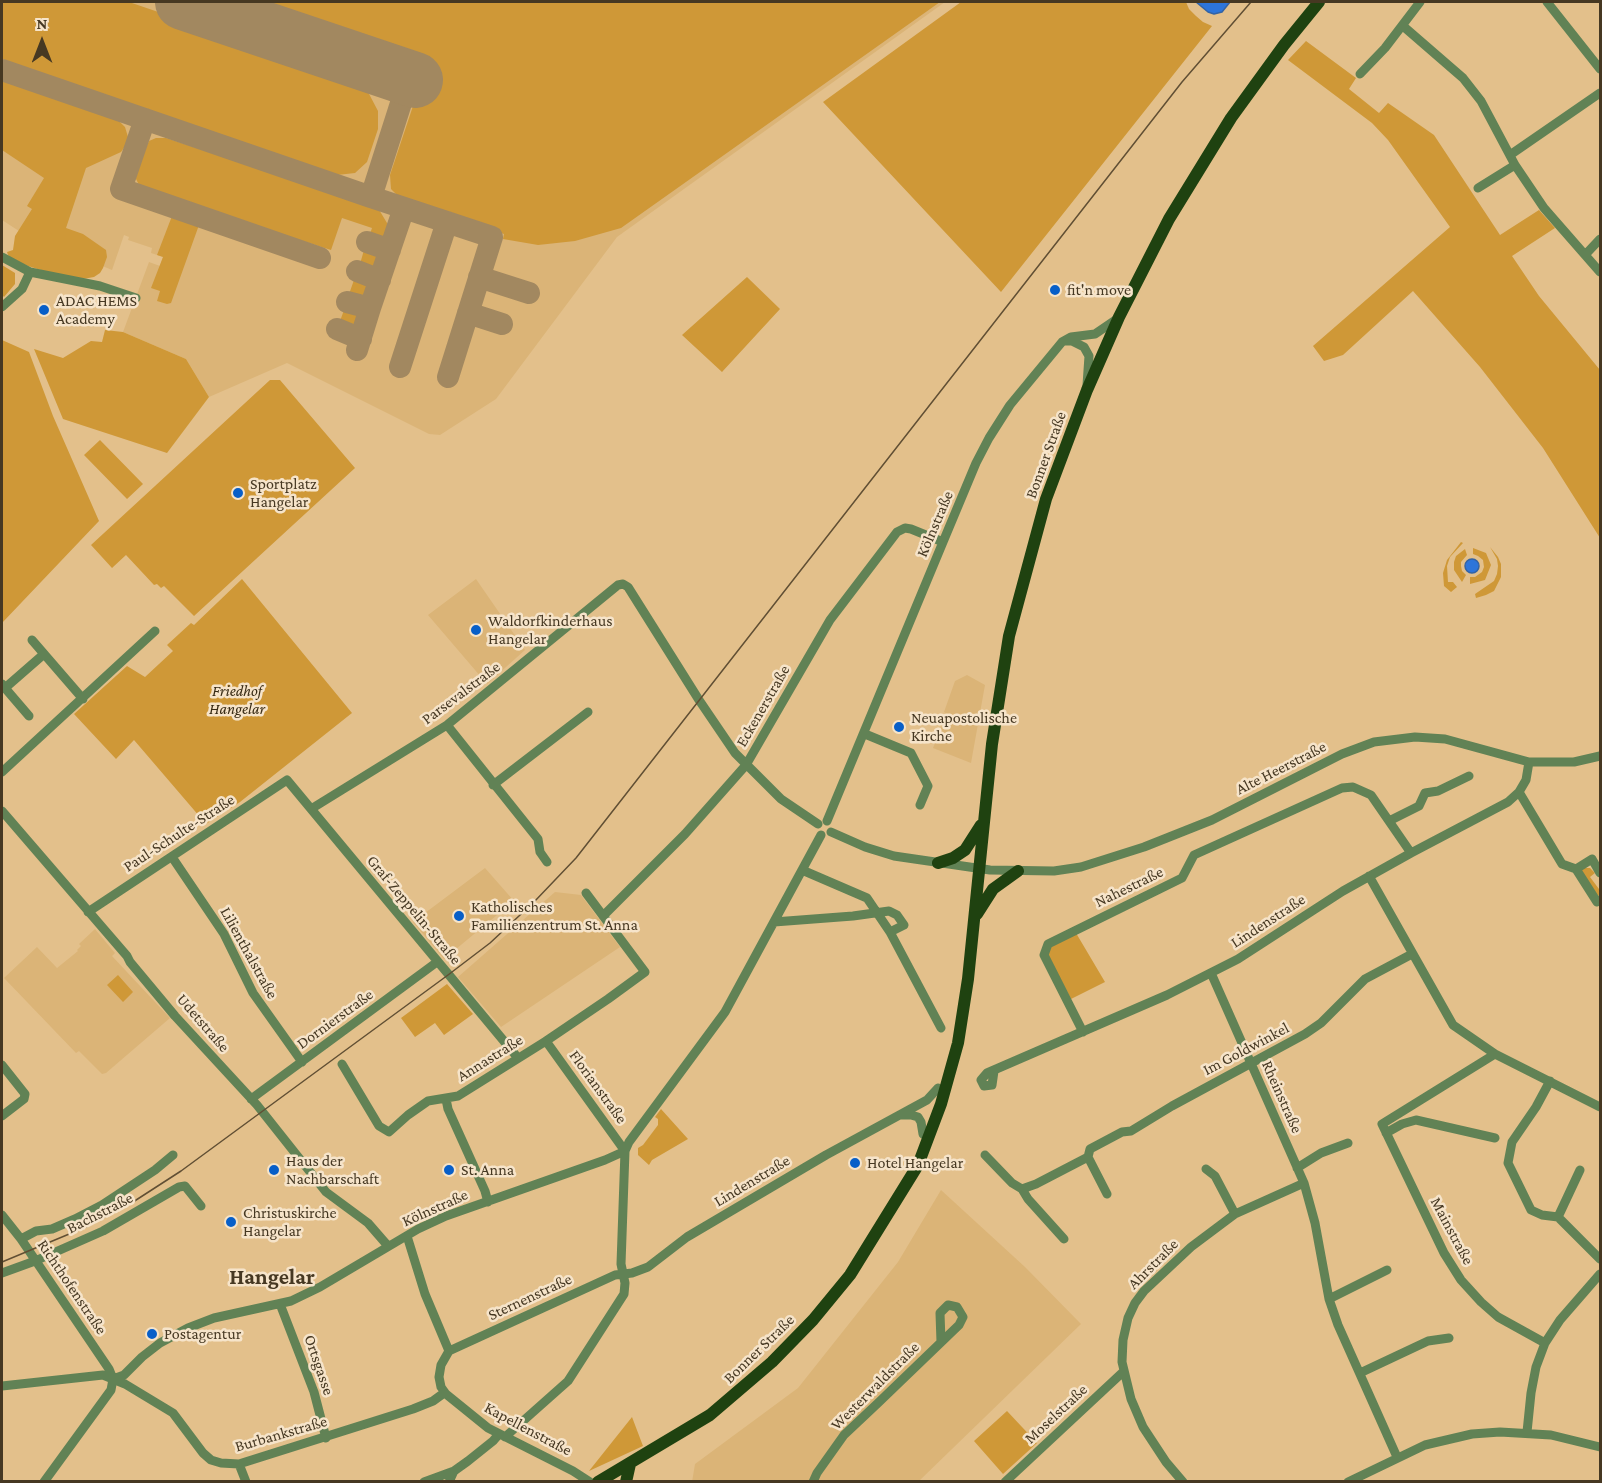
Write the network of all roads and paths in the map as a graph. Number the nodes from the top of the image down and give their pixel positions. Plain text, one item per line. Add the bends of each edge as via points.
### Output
1 (1319, 2) edge
2 (1420, 2) edge
3 (1547, 2) edge
4 (1403, 26) junction
5 (1600, 69) edge
6 (1360, 74) dead end
7 (1600, 93) edge
8 (1510, 155) junction
9 (1515, 165) junction
10 (1478, 188) dead end
11 (1600, 239) edge
12 (1585, 255) junction
13 (2, 257) edge
14 (30, 272) junction
15 (1600, 272) edge
16 (136, 298) dead end
17 (2, 307) edge
18 (1119, 317) junction
19 (1062, 342) junction
20 (1087, 390) junction
21 (943, 542) junction
22 (154, 631) dead end
23 (32, 640) dead end
24 (45, 654) junction
25 (3, 686) edge
26 (83, 699) junction
27 (588, 712) dead end
28 (29, 716) dead end
29 (447, 725) junction
30 (865, 734) junction
31 (1600, 756) edge
32 (1529, 762) junction
33 (746, 765) junction
34 (2, 772) edge
35 (1469, 776) dead end
36 (287, 780) joint
37 (493, 785) junction
38 (1519, 792) junction
39 (920, 805) dead end
40 (311, 809) junction
41 (2, 811) edge
42 (984, 821) junction
43 (1389, 821) junction
44 (823, 822) junction
45 (831, 832) junction
46 (821, 835) junction
47 (1411, 853) junction
48 (172, 857) junction
49 (547, 862) dead end
50 (938, 863) junction
51 (979, 868) junction
52 (1576, 869) junction
53 (802, 870) junction
54 (1018, 871) junction
55 (1600, 873) edge
56 (1369, 876) junction
57 (586, 893) dead end
58 (1600, 900) edge
59 (877, 911) junction
60 (88, 912) junction
61 (603, 916) junction
62 (975, 917) junction
63 (774, 922) junction
64 (890, 932) junction
65 (1412, 954) junction
66 (437, 963) junction
67 (1211, 973) junction
68 (968, 980) junction
69 (941, 1028) dead end
70 (1083, 1032) junction
71 (546, 1041) junction
72 (1495, 1054) junction
73 (518, 1058) junction
74 (302, 1062) junction
75 (1251, 1063) junction
76 (342, 1064) dead end
77 (2, 1065) edge
78 (994, 1071) dead end
79 (1550, 1081) junction
80 (939, 1088) junction
81 (251, 1099) junction
82 (446, 1099) junction
83 (1600, 1107) edge
84 (2, 1116) edge
85 (897, 1116) junction
86 (1386, 1133) junction
87 (923, 1134) junction
88 (1495, 1138) dead end
89 (1348, 1143) dead end
90 (625, 1152) junction
91 (173, 1155) dead end
92 (985, 1155) dead end
93 (1088, 1157) junction
94 (1297, 1168) junction
95 (1206, 1169) dead end
96 (1580, 1170) dead end
97 (1304, 1183) junction
98 (1022, 1189) junction
99 (1107, 1194) dead end
100 (899, 1195) junction
101 (488, 1202) junction
102 (201, 1206) dead end
103 (1235, 1214) junction
104 (2, 1215) edge
105 (1558, 1217) junction
106 (407, 1236) junction
107 (21, 1239) junction
108 (1064, 1239) dead end
109 (388, 1246) junction
110 (1600, 1259) edge
111 (35, 1261) junction
112 (1387, 1270) dead end
113 (2, 1273) edge
114 (624, 1273) junction
115 (1600, 1274) edge
116 (1329, 1299) junction
117 (280, 1304) junction
118 (1449, 1338) dead end
119 (941, 1342) dead end
120 (1545, 1343) junction
121 (449, 1351) junction
122 (1124, 1372) junction
123 (1360, 1373) junction
124 (113, 1379) junction
125 (2, 1386) edge
126 (444, 1393) junction
127 (1527, 1432) junction
128 (502, 1435) junction
129 (327, 1438) junction
130 (1600, 1447) edge
131 (1397, 1457) junction
132 (239, 1464) junction
133 (630, 1464) junction
134 (454, 1471) junction
135 (1009, 1480) edge
136 (44, 1482) edge
137 (246, 1482) edge
138 (424, 1482) edge
139 (449, 1482) edge
140 (590, 1482) edge
141 (598, 1482) edge
142 (626, 1482) edge
143 (813, 1482) edge
144 (1183, 1482) edge
145 (1348, 1482) edge

1 - 18 main road, Bonner Straße via 1231,118 1169,219
2 - 4 street
3 - 5 street
4 - 6 street
4 - 8 street via 1463,78 1481,101
7 - 8 street
8 - 9 street
9 - 10 street
9 - 12 street via 1544,208
11 - 12 street
12 - 15 street
13 - 14 street
14 - 16 street via 100,286
14 - 17 street via 22,289
18 - 19 street via 1095,334
18 - 20 main road, Bonner Straße
19 - 20 street via 1072,341 1084,347 1089,356
19 - 21 street, Kölnstraße via 1010,405 989,438
20 - 42 main road, Bonner Straße via 1046,499 1009,636
21 - 30 street, Kölnstraße
21 - 33 street, Eckenerstraße via 911,529 897,532 830,620
22 - 26 street
23 - 24 street
24 - 25 street
24 - 26 street
25 - 28 street
26 - 34 street
27 - 37 street
29 - 33 street, Parsevalstraße via 623,584
29 - 37 street
29 - 40 street, Parsevalstraße
30 - 39 street via 910,753 928,786
30 - 44 street, Kölnstraße
31 - 32 street, Alte Heerstraße via 1574,762
32 - 38 street
32 - 54 street, Alte Heerstraße via 1445,739 1415,737 1374,742 1342,754 1212,820 1144,847 1081,867
33 - 44 street via 781,799
33 - 61 street, Eckenerstraße via 685,834
35 - 43 street via 1425,793 1419,806
36 - 40 street, Graf-Zeppelin-Straße
36 - 48 street, Paul-Schulte-Straße
37 - 49 street via 538,839
38 - 47 street, Lindenstraße via 1508,802
38 - 52 street via 1562,864
40 - 66 street, Graf-Zeppelin-Straße
41 - 60 street, Udetstraße
42 - 50 main road via 965,850
42 - 51 main road, Bonner Straße
43 - 47 street, Nahestraße
43 - 70 street, Nahestraße via 1371,795 1353,787 1342,788 1194,855 1182,878 1048,944 1044,955
44 - 45 street via 831,824
44 - 46 street via 817,828
45 - 46 street
45 - 50 street via 894,856
46 - 53 street
47 - 56 street, Lindenstraße
48 - 60 street, Paul-Schulte-Straße
48 - 74 street, Lilienthalstraße via 224,934 263,1009
50 - 51 street
51 - 54 street, Alte Heerstraße
51 - 62 main road, Bonner Straße
52 - 55 street via 1592,859
52 - 58 street via 1597,902
53 - 59 street via 867,898
53 - 63 street
54 - 62 main road via 993,888
56 - 65 street
56 - 67 street, Lindenstraße
57 - 61 street
59 - 63 street
59 - 64 street
59 - 64 street via 897,915 904,925
60 - 81 street, Udetstraße via 175,1017
61 - 71 street, Annastraße via 645,972
62 - 68 main road, Bonner Straße
63 - 90 street via 725,1012
64 - 69 street
65 - 72 street via 1453,1025
65 - 75 street, Im Goldwinkel via 1365,979 1305,1034
66 - 73 street, Graf-Zeppelin-Straße
66 - 74 street, Dornierstraße
67 - 70 street, Lindenstraße
67 - 75 street, Rheinstraße
68 - 80 main road, Bonner Straße
68 - 100 main road, Bonner Straße via 958,1043 941,1104 918,1165
70 - 78 street, Lindenstraße
71 - 73 street, Annastraße
71 - 90 street, Florianstraße
72 - 79 street
72 - 86 street via 1382,1124
73 - 82 street, Annastraße via 458,1096
74 - 81 street, Dornierstraße
75 - 93 street, Im Goldwinkel via 1131,1131 1090,1149
75 - 94 street, Rheinstraße
76 - 82 street, Annastraße via 385,1131 392,1131 428,1101
77 - 84 street via 25,1094
79 - 83 street
79 - 105 street via 1512,1142 1508,1163 1532,1210
80 - 85 street, Lindenstraße via 927,1100
80 - 87 main road, Bonner Straße
81 - 109 street, Udetstraße via 326,1192 368,1223
82 - 101 street
85 - 87 street via 918,1117
85 - 114 street, Lindenstraße via 687,1237 648,1267
86 - 88 street via 1416,1120
86 - 120 street, Mainstraße via 1461,1280 1498,1317
87 - 100 main road, Bonner Straße
89 - 94 street
90 - 101 street, Kölnstraße
90 - 114 street via 621,1264
91 - 107 street via 102,1205
92 - 98 street
93 - 98 street, Im Goldwinkel
93 - 99 street
94 - 97 street, Rheinstraße
95 - 103 street via 1215,1176
96 - 105 street
97 - 103 street, Ahrstraße
97 - 116 street, Rheinstraße
98 - 108 street
100 - 133 main road, Bonner Straße via 850,1275 772,1362 710,1415
101 - 106 street, Kölnstraße via 446,1216
102 - 111 street, Bachstraße via 185,1186 179,1187 104,1231
103 - 122 street, Ahrstraße via 1180,1256 1135,1303 1124,1340
104 - 107 street, Richthofenstraße
105 - 110 street
106 - 109 street, Kölnstraße
106 - 121 street
107 - 111 street, Richthofenstraße
109 - 117 street, Kölnstraße via 320,1287
111 - 113 street, Bachstraße
111 - 124 street, Richthofenstraße
112 - 116 street
114 - 121 street, Sternenstraße
114 - 128 street via 624,1294 568,1381
115 - 120 street
116 - 123 street, Rheinstraße
117 - 124 street, Kölnstraße via 214,1318 188,1328 160,1343 124,1375
117 - 129 street, Ortsgasse
118 - 123 street via 1428,1341
119 - 143 street, Westerwaldstraße via 844,1435
120 - 127 street via 1536,1367
121 - 126 street via 439,1371
122 - 135 street, Moselstraße
122 - 144 street, Ahrstraße via 1143,1427
123 - 131 street, Rheinstraße
124 - 125 street via 103,1375
124 - 132 street, Burbankstraße via 173,1413 212,1460
124 - 136 street, Kölnstraße via 111,1389
126 - 128 street, Kapellenstraße
126 - 129 street, Burbankstraße via 428,1404
127 - 130 street
127 - 131 street via 1472,1434 1425,1445
128 - 134 street
128 - 140 street, Kapellenstraße
129 - 132 street, Burbankstraße
131 - 145 street
132 - 137 street
133 - 141 main road, Bonner Straße
133 - 142 main road
134 - 138 street
134 - 139 street

